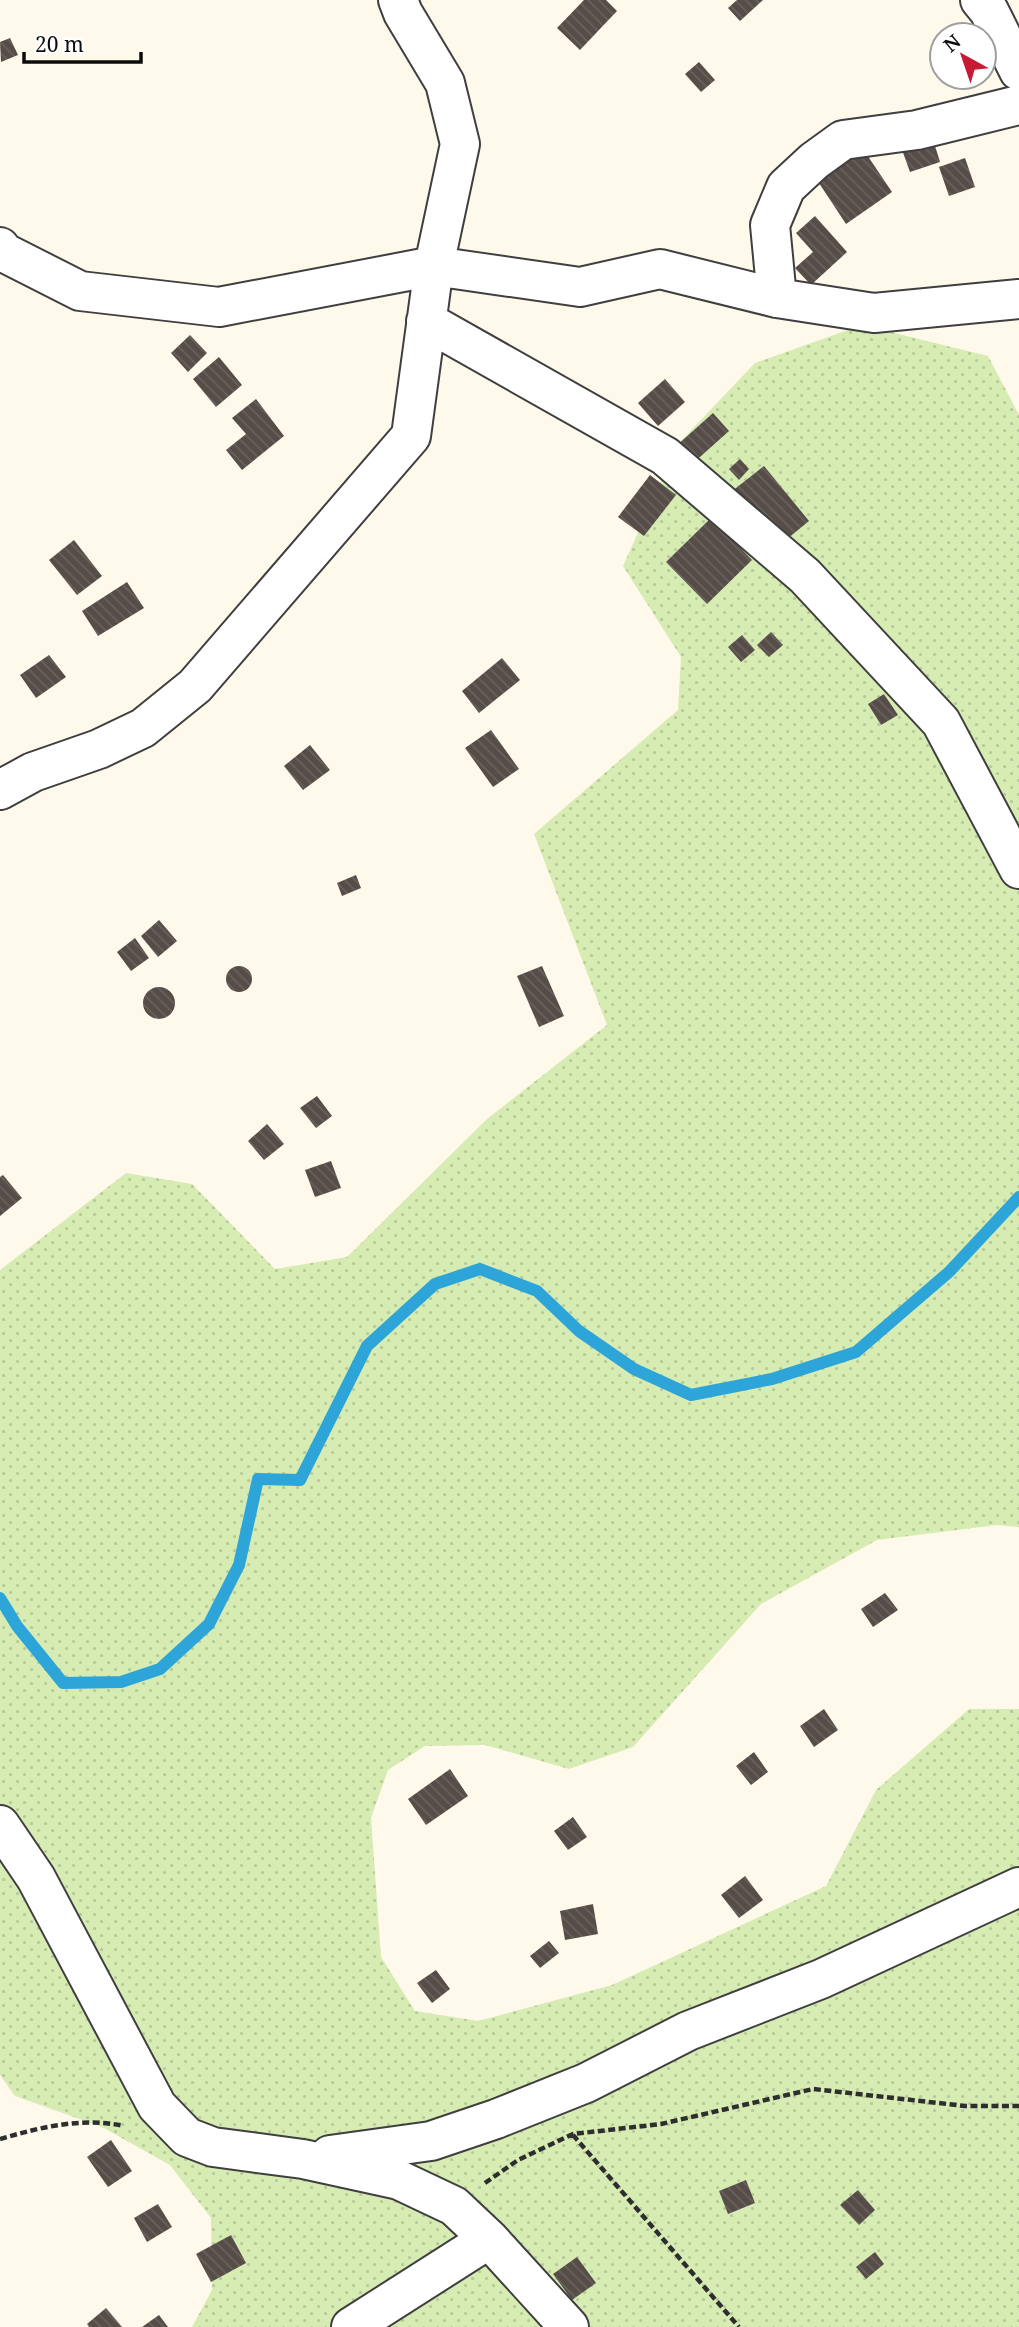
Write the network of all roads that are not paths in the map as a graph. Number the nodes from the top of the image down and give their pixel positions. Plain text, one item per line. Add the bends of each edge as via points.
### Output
1 (398, 0) edge
2 (980, 0) edge
3 (1019, 71) edge
4 (1019, 105) edge
5 (0, 247) edge
6 (434, 266) junction
7 (777, 298) junction
8 (1019, 299) edge
9 (426, 321) junction
10 (0, 790) edge
11 (1019, 869) edge
12 (0, 1825) edge
13 (1019, 1887) edge
14 (303, 2159) junction
15 (489, 2239) junction
16 (351, 2327) edge
17 (569, 2327) edge

1 - 6 street via 445,83 460,144
2 - 3 street
4 - 7 street via 917,130 843,140 814,161 786,187 770,225
5 - 6 street via 80,291 219,307
6 - 7 street via 580,287 660,269
6 - 9 street
7 - 8 street via 874,313
9 - 10 street via 411,436 195,686 143,728
9 - 11 street via 665,456 805,576 941,722
12 - 14 street via 36,1878 152,2097 172,2123 187,2137 213,2147
13 - 14 street via 821,1979 688,2031 586,2083 496,2119 431,2141
14 - 15 street via 399,2180 454,2206
15 - 16 street
15 - 17 street

